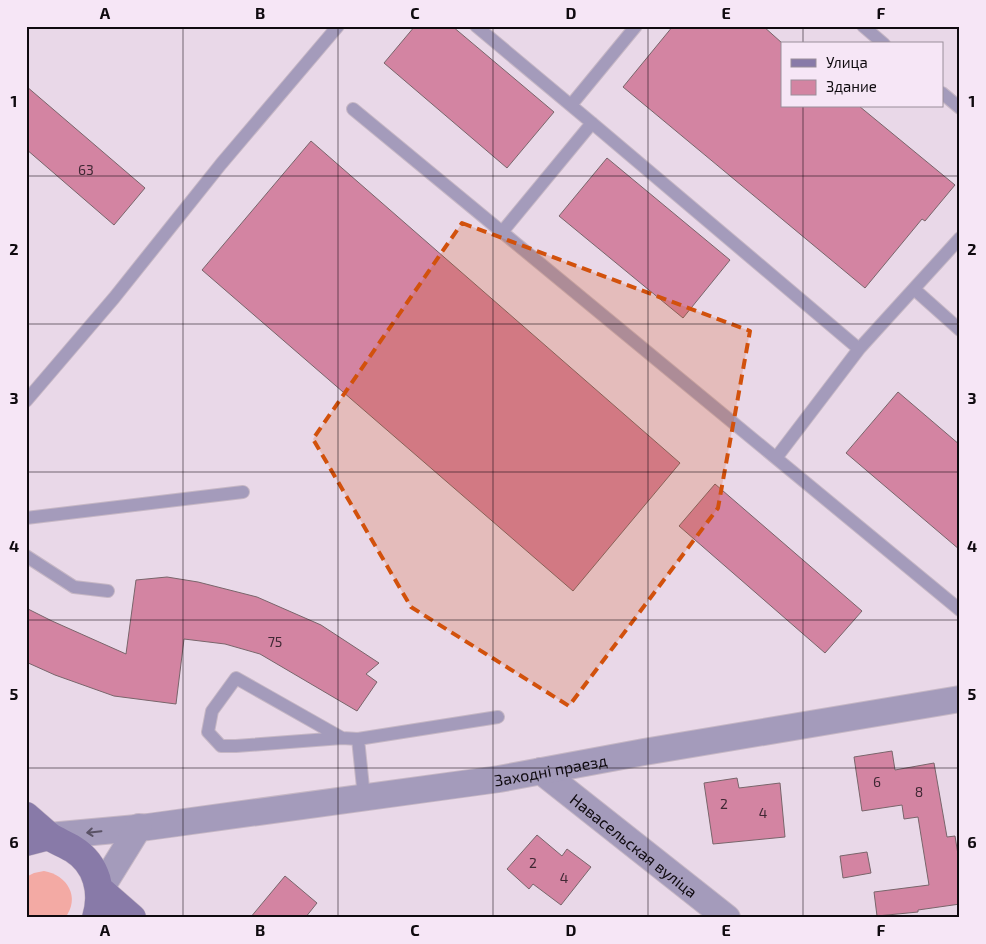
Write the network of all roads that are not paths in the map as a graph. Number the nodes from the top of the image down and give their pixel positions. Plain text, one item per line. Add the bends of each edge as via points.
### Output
1 (338, 26) edge
2 (476, 26) edge
3 (636, 26) edge
4 (863, 26) edge
5 (882, 42) edge
6 (944, 95) edge
7 (571, 105) junction
8 (960, 108) edge
9 (353, 109) dead end
10 (592, 123) junction
11 (502, 232) junction
12 (960, 238) edge
13 (914, 289) junction
14 (960, 330) edge
15 (859, 349) junction
16 (26, 401) edge
17 (776, 458) junction
18 (243, 492) dead end
19 (26, 518) edge
20 (26, 556) edge
21 (108, 591) dead end
22 (960, 610) edge
23 (960, 699) edge
24 (498, 717) dead end
25 (342, 738) junction
26 (358, 739) junction
27 (541, 771) junction
28 (364, 797) junction
29 (26, 816) edge
30 (139, 827) junction
31 (37, 839) edge
32 (100, 890) junction
33 (96, 918) edge
34 (132, 918) edge
35 (727, 918) edge

1 - 16 lane
2 - 7 lane
3 - 7 lane
4 - 5 lane
6 - 8 lane
7 - 10 lane
9 - 11 lane
10 - 11 lane
10 - 15 lane
11 - 17 lane
12 - 13 lane
13 - 14 lane
13 - 15 lane
15 - 17 lane
17 - 22 lane
18 - 19 lane
20 - 21 lane via 74,587
23 - 27 street, Заходні праезд
24 - 26 lane
25 - 25 lane via 221,746 208,732 212,711 236,678
25 - 26 lane
26 - 28 lane
27 - 28 street, Заходні праезд
27 - 35 street, Навасельская вуліца
28 - 30 street, Заходні праезд
29 - 31 main road
30 -> 31 street, Заходні праезд
30 - 32 street
31 - 32 main road via 73,849 86,860
32 - 33 main road
32 - 34 main road

